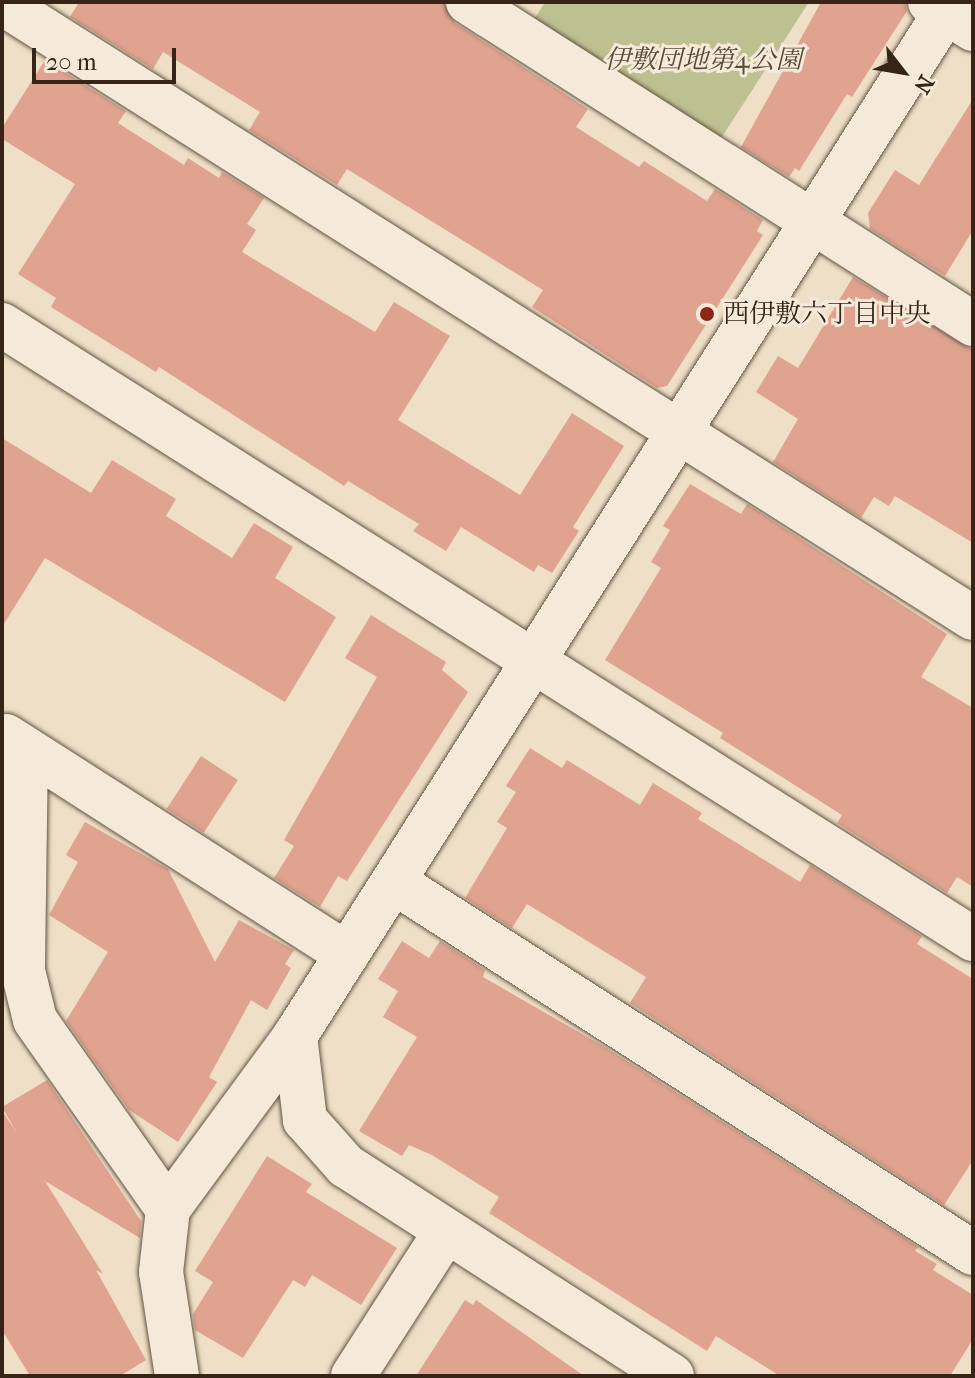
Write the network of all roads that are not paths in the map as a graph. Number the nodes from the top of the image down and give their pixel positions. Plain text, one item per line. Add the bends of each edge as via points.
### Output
1 (468, 2) edge
2 (2, 3) edge
3 (950, 11) edge
4 (812, 221) junction
5 (973, 324) edge
6 (2, 325) edge
7 (681, 430) junction
8 (973, 618) edge
9 (538, 659) junction
10 (14, 741) edge
11 (394, 882) junction
12 (973, 939) edge
13 (347, 954) junction
14 (295, 1036) junction
15 (168, 1209) junction
16 (446, 1231) junction
17 (973, 1253) edge
18 (654, 1371) edge
19 (177, 1376) edge
20 (353, 1376) edge

1 - 4 street
2 - 7 street
3 - 4 street
4 - 5 street
4 - 7 street
6 - 9 street
7 - 8 street
7 - 9 street
9 - 11 street
9 - 12 street
10 - 13 street
10 - 15 street via 23,971 35,1020
11 - 13 street
11 - 17 street
13 - 14 street
14 - 15 street
14 - 16 street via 305,1120 346,1166
15 - 19 street via 161,1272
16 - 18 street
16 - 20 street

